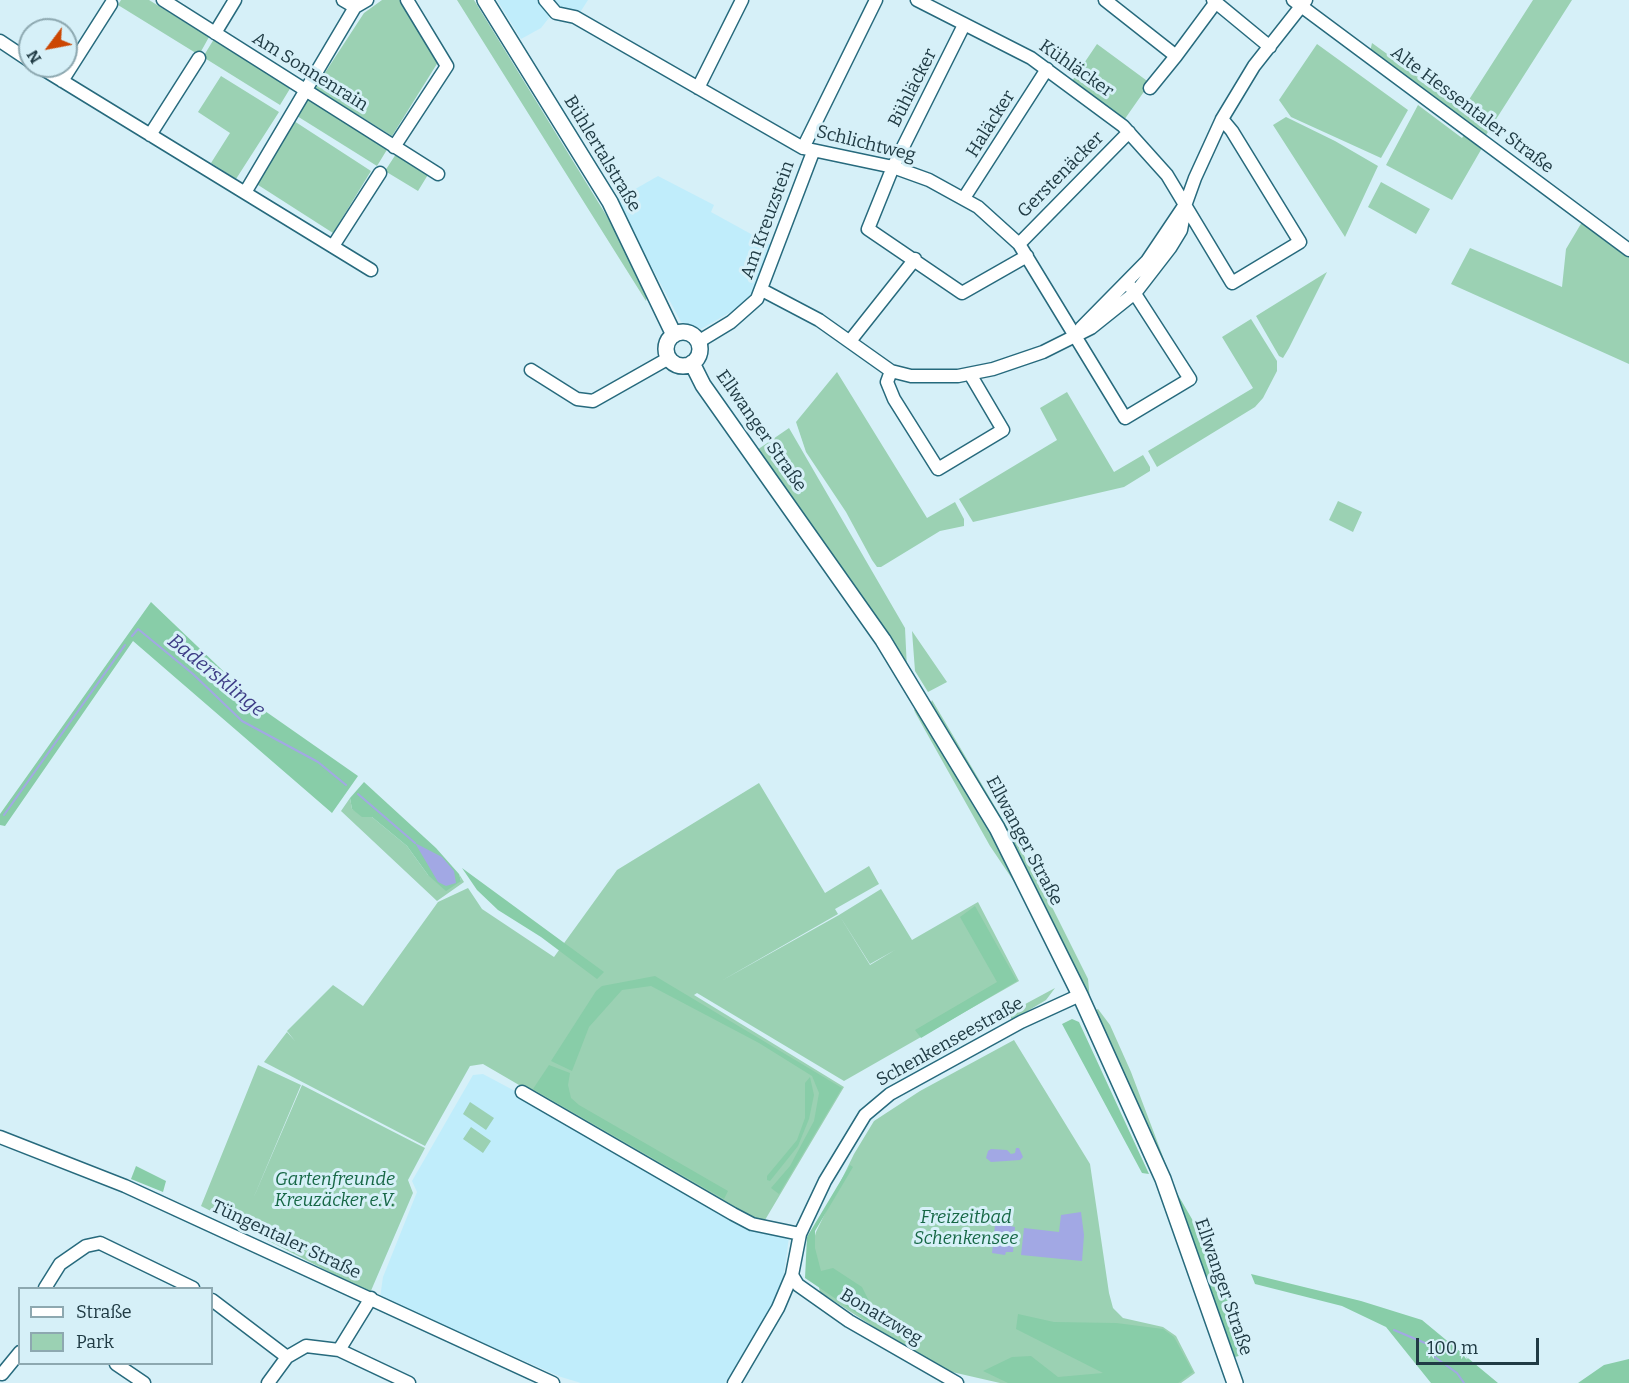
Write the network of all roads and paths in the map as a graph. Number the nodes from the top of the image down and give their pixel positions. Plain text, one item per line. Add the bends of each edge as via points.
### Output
1 (163, 0) edge
2 (235, 0) edge
3 (343, 0) edge
4 (367, 0) edge
5 (407, 0) edge
6 (485, 0) edge
7 (545, 0) edge
8 (742, 0) edge
9 (876, 0) edge
10 (917, 0) edge
11 (1105, 0) edge
12 (1215, 1) edge
13 (1300, 2) edge
14 (111, 4) dead end
15 (355, 7) junction
16 (964, 25) junction
17 (215, 33) junction
18 (0, 41) edge
19 (1270, 47) junction
20 (18, 53) edge
21 (1176, 56) junction
22 (200, 58) dead end
23 (1047, 69) junction
24 (57, 78) edge
25 (62, 81) junction
26 (698, 88) junction
27 (1150, 88) dead end
28 (305, 90) junction
29 (1222, 119) junction
30 (1129, 132) junction
31 (150, 135) junction
32 (394, 147) junction
33 (808, 150) junction
34 (893, 166) junction
35 (380, 172) dead end
36 (438, 174) dead end
37 (246, 191) junction
38 (964, 198) junction
39 (1186, 203) junction
40 (1019, 244) junction
41 (333, 246) junction
42 (1629, 250) edge
43 (1027, 256) junction
44 (915, 259) junction
45 (371, 270) dead end
46 (1132, 287) junction
47 (762, 290) junction
48 (674, 335) junction
49 (1075, 335) junction
50 (850, 341) junction
51 (698, 342) junction
52 (669, 358) junction
53 (692, 363) junction
54 (531, 370) dead end
55 (891, 371) junction
56 (970, 374) junction
57 (1080, 995) junction
58 (522, 1092) dead end
59 (0, 1137) edge
60 (800, 1234) junction
61 (792, 1275) junction
62 (46, 1287) edge
63 (191, 1287) edge
64 (371, 1298) junction
65 (213, 1301) edge
66 (339, 1350) junction
67 (18, 1355) edge
68 (287, 1357) junction
69 (117, 1365) edge
70 (3, 1376) edge
71 (395, 1380) edge
72 (144, 1383) edge
73 (268, 1383) edge
74 (409, 1383) edge
75 (553, 1383) edge
76 (734, 1383) edge
77 (957, 1383) edge
78 (1235, 1383) edge

1 - 17 street, Am Sonnenrain
2 - 17 street
3 - 15 street
4 - 15 street
5 - 32 street via 447,66
6 - 48 main road, Bühlertalstraße via 610,202
7 - 26 street, Schlichtweg via 556,13 575,17
8 - 26 street
9 - 33 street, Am Kreuzstein
10 - 16 street, Kühläcker
11 - 21 street
12 - 19 street
12 - 21 street
13 - 19 street
13 - 42 street, Alte Hessentaler Straße
14 - 25 street
15 - 28 street
16 - 23 street, Kühläcker
16 - 34 street, Bühläcker
17 - 28 street, Am Sonnenrain
18 - 20 street
19 - 29 street
21 - 27 street
22 - 31 street
23 - 30 street, Kühläcker
23 - 38 street, Haläcker
24 - 25 street
25 - 31 street
26 - 33 street, Schlichtweg
28 - 32 street, Am Sonnenrain
28 - 37 street
29 - 39 street
29 - 39 street, Kühläcker via 1300,242 1232,283
30 - 39 street, Kühläcker via 1154,158
30 - 40 street, Gerstenäcker
31 - 37 street
32 - 36 street, Am Sonnenrain
33 - 34 street, Schlichtweg
33 - 47 street, Am Kreuzstein
34 - 38 street, Schlichtweg
34 - 44 street, Bühläcker via 868,229
35 - 41 street
37 - 41 street
38 - 40 street, Schlichtweg
39 - 46 street via 1181,230 1155,269
40 - 43 street, Schlichtweg
41 - 45 street
43 - 44 street via 963,294
43 - 49 street, Schlichtweg
44 - 50 street
46 - 49 street via 1111,314
46 - 49 street, Schlichtweg via 1190,379 1125,418
47 - 50 street
47 - 51 street, Am Kreuzstein via 744,313
48 - 51 main road via 685,332
48 - 52 main road via 666,348
49 - 56 street via 1043,352
50 - 55 street
51 - 53 main road via 700,351
52 - 53 main road via 682,366
52 - 54 street via 593,400 577,399
53 - 57 main road, Ellwanger Straße via 703,385 849,589 923,702 997,828
55 - 56 street via 930,378
55 - 56 street via 887,382 894,399 938,469 1003,430
57 - 60 street, Schenkenseestraße via 1021,1022 873,1106 829,1174
57 - 78 main road, Ellwanger Straße via 1163,1179
58 - 60 street via 742,1219
59 - 64 street, Tüngentaler Straße via 125,1186
60 - 61 street, Schenkenseestraße
61 - 76 street, Schenkenseestraße via 778,1308
61 - 77 street, Bonatzweg via 798,1286 849,1321
62 - 63 street via 60,1264 81,1249 100,1243
64 - 66 street
64 - 75 street, Tüngentaler Straße
65 - 68 street
66 - 68 street via 306,1346
66 - 71 street
67 - 70 street
68 - 73 street
69 - 72 street
71 - 74 street

